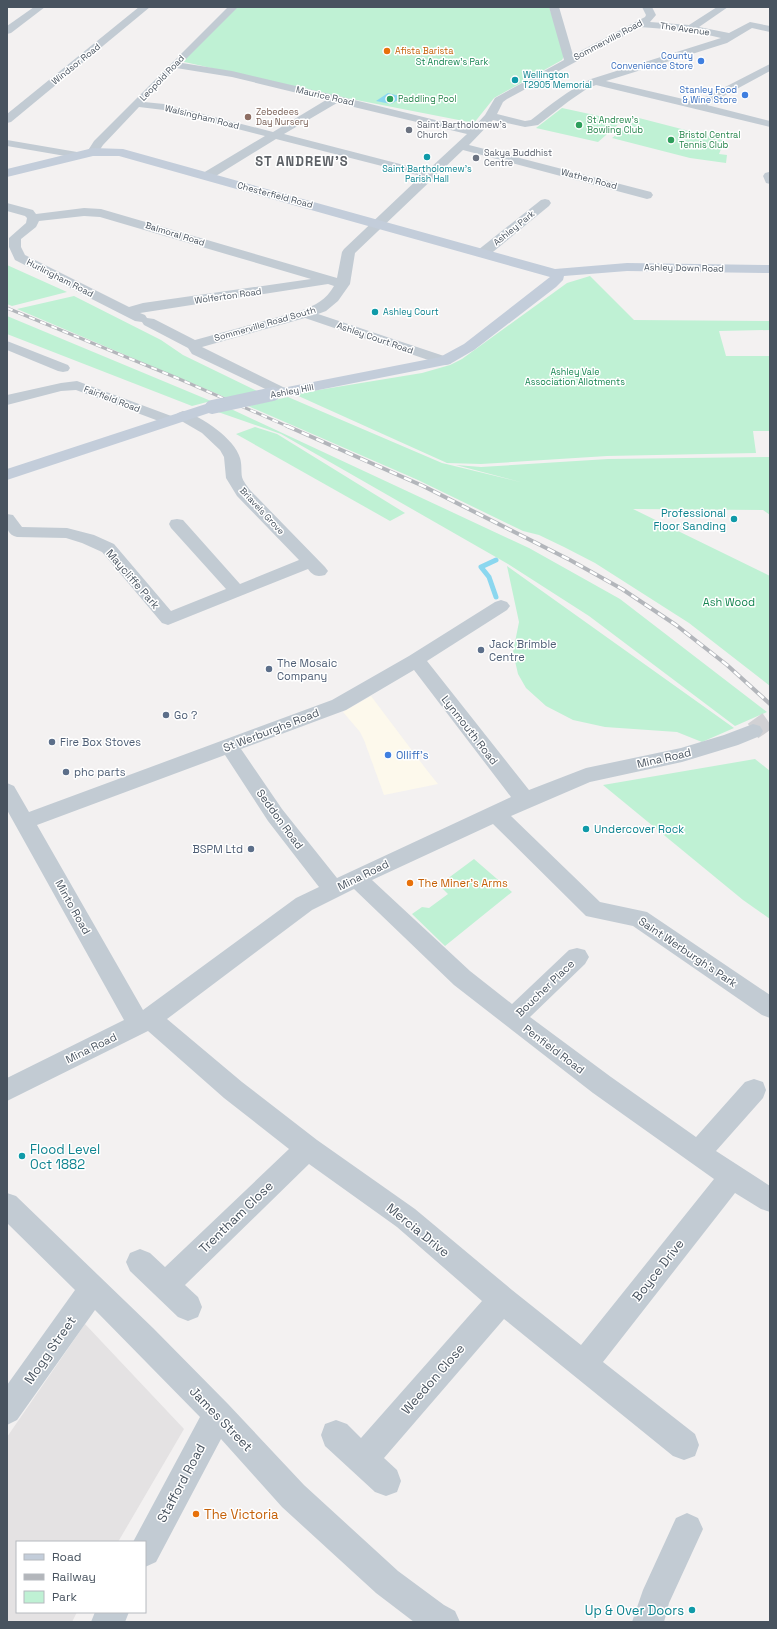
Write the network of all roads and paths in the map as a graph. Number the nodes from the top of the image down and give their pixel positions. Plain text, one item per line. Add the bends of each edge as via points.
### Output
1 (40, 7) edge
2 (145, 7) edge
3 (233, 7) edge
4 (554, 7) edge
5 (647, 7) edge
6 (723, 7) edge
7 (639, 24) junction
8 (691, 28) junction
9 (770, 29) edge
10 (7, 32) edge
11 (731, 37) junction
12 (569, 61) junction
13 (174, 64) junction
14 (770, 67) edge
15 (595, 81) junction
16 (337, 98) junction
17 (137, 104) junction
18 (697, 106) junction
19 (490, 116) junction
20 (7, 120) edge
21 (770, 124) edge
22 (475, 133) junction
23 (276, 135) junction
24 (7, 143) edge
25 (461, 146) junction
26 (93, 152) junction
27 (77, 155) junction
28 (7, 173) edge
29 (429, 175) junction
30 (207, 176) junction
31 (647, 195) dead end
32 (545, 203) dead end
33 (7, 207) edge
34 (34, 218) junction
35 (379, 224) junction
36 (483, 252) junction
37 (770, 270) edge
38 (561, 274) junction
39 (329, 280) junction
40 (337, 292) junction
41 (128, 312) junction
42 (305, 314) junction
43 (7, 345) edge
44 (194, 345) junction
45 (445, 361) junction
46 (63, 368) dead end
47 (277, 393) junction
48 (7, 400) edge
49 (176, 418) junction
50 (7, 475) edge
51 (7, 520) edge
52 (177, 524) dead end
53 (237, 591) junction
54 (501, 606) dead end
55 (416, 660) junction
56 (753, 730) tunnel mouth
57 (229, 746) junction
58 (7, 791) edge
59 (524, 800) junction
60 (495, 814) junction
61 (24, 822) junction
62 (356, 878) junction
63 (333, 889) junction
64 (577, 957) dead end
65 (770, 1008) edge
66 (513, 1018) junction
67 (145, 1021) junction
68 (7, 1090) edge
69 (754, 1090) dead end
70 (308, 1148) junction
71 (699, 1152) junction
72 (732, 1177) junction
73 (770, 1200) edge
74 (7, 1205) edge
75 (140, 1262) dead end
76 (165, 1286) junction
77 (92, 1290) junction
78 (502, 1300) junction
79 (188, 1307) dead end
80 (584, 1364) junction
81 (7, 1410) edge
82 (218, 1414) junction
83 (336, 1435) dead end
84 (684, 1445) dead end
85 (363, 1459) junction
86 (386, 1481) dead end
87 (687, 1529) dead end
88 (146, 1549) edge
89 (112, 1613) edge
90 (107, 1622) edge
91 (444, 1622) edge
92 (648, 1622) edge

1 - 10 street
2 - 20 street, Windsor Road
3 - 13 street, Leopold Road
4 - 12 street
5 - 7 street, Sommerville Road via 651,15
6 - 8 street
7 - 8 street, The Avenue
7 - 12 street, Sommerville Road
8 - 11 street, The Avenue
9 - 11 street via 750,25
11 - 15 street
12 - 19 street, Sommerville Road via 503,97
13 - 16 street, Maurice Road via 232,74
13 - 17 street, Leopold Road
14 - 18 street
15 - 18 street
15 - 19 street via 565,99 534,123 525,124
16 - 22 street, Maurice Road
16 - 23 street
17 - 23 street, Walsingham Road via 164,107
17 - 26 street, Leopold Road via 98,143
18 - 21 street
19 - 22 street, Sommerville Road
22 - 25 street, Sommerville Road
23 - 29 street, Walsingham Road
23 - 30 street
24 - 27 street, Chesterfield Road
25 - 29 street, Sommerville Road
25 - 31 street, Wathen Road
26 - 27 main road, Chesterfield Road
26 - 30 main road, Chesterfield Road via 119,152
27 - 28 main road
29 - 35 street, Sommerville Road
30 - 35 main road, Chesterfield Road
32 - 36 street, Ashley Park
33 - 34 street via 29,213
34 - 39 street, Balmoral Road via 84,212 101,213
34 - 41 street, Hurlingham Road via 32,224 15,238 15,247 20,257
35 - 36 main road, Chesterfield Road
35 - 40 street via 349,252 348,271
36 - 38 main road, Chesterfield Road
37 - 38 main road, Ashley Down Road via 627,268
38 - 45 main road, Ashley Hill via 469,347
39 - 40 street, Balmoral Road
39 - 41 street, Wolferton Road via 143,307
40 - 42 street, Sommerville Road South via 321,308
41 - 44 street, Hurlingham Road
42 - 44 street, Sommerville Road South
42 - 45 street, Ashley Court Road
43 - 46 street
44 - 47 street, Hurlingham Road via 197,351
45 - 47 main road, Ashley Hill
47 - 49 main road, Ashley Hill, bridge via 212,407
48 - 49 street, Fairfield Road via 77,385
49 - 50 main road, Ashley Hill
49 - 53 street, Briavels Grove via 207,430 228,448 232,457 234,478 243,493 315,567
51 - 53 street, Maycliffe Park via 17,532 67,533 108,548 168,619
52 - 53 street
54 - 55 street, St Werburghs Road
55 - 57 street, St Werburghs Road via 354,697
55 - 59 street, Lynmouth Road
56 - 59 street, Mina Road via 725,742 682,755 586,774
57 - 61 street, St Werburghs Road
57 - 63 street, Seddon Road via 275,815
58 - 61 street, Minto Road
59 - 60 street, Mina Road
60 - 62 street, Mina Road
60 - 65 street, Saint Werburgh's Park via 594,910 638,918
61 - 67 street, Minto Road
62 - 63 street, Mina Road
62 - 66 street, Penfield Road via 462,978
63 - 67 street, Mina Road via 304,904
64 - 66 street, Boucher Place
66 - 71 street, Penfield Road via 602,1085
67 - 68 street, Mina Road
67 - 70 street, Mercia Drive
69 - 71 street
70 - 76 street, Trentham Close
70 - 78 street, Mercia Drive via 406,1218
71 - 72 street, Penfield Road
72 - 73 street, Penfield Road
72 - 80 street, Boyce Drive
74 - 77 street, James Street
75 - 76 street
76 - 79 street
77 - 81 street, Mogg Street
77 - 82 street, James Street
78 - 80 street, Mercia Drive
78 - 85 street, Weedon Close
80 - 84 street, Mercia Drive
82 - 88 street, Stafford Road
82 - 91 street, James Street via 293,1496 340,1540 387,1582
83 - 85 street
85 - 86 street
87 - 92 street via 654,1601
89 - 90 street

